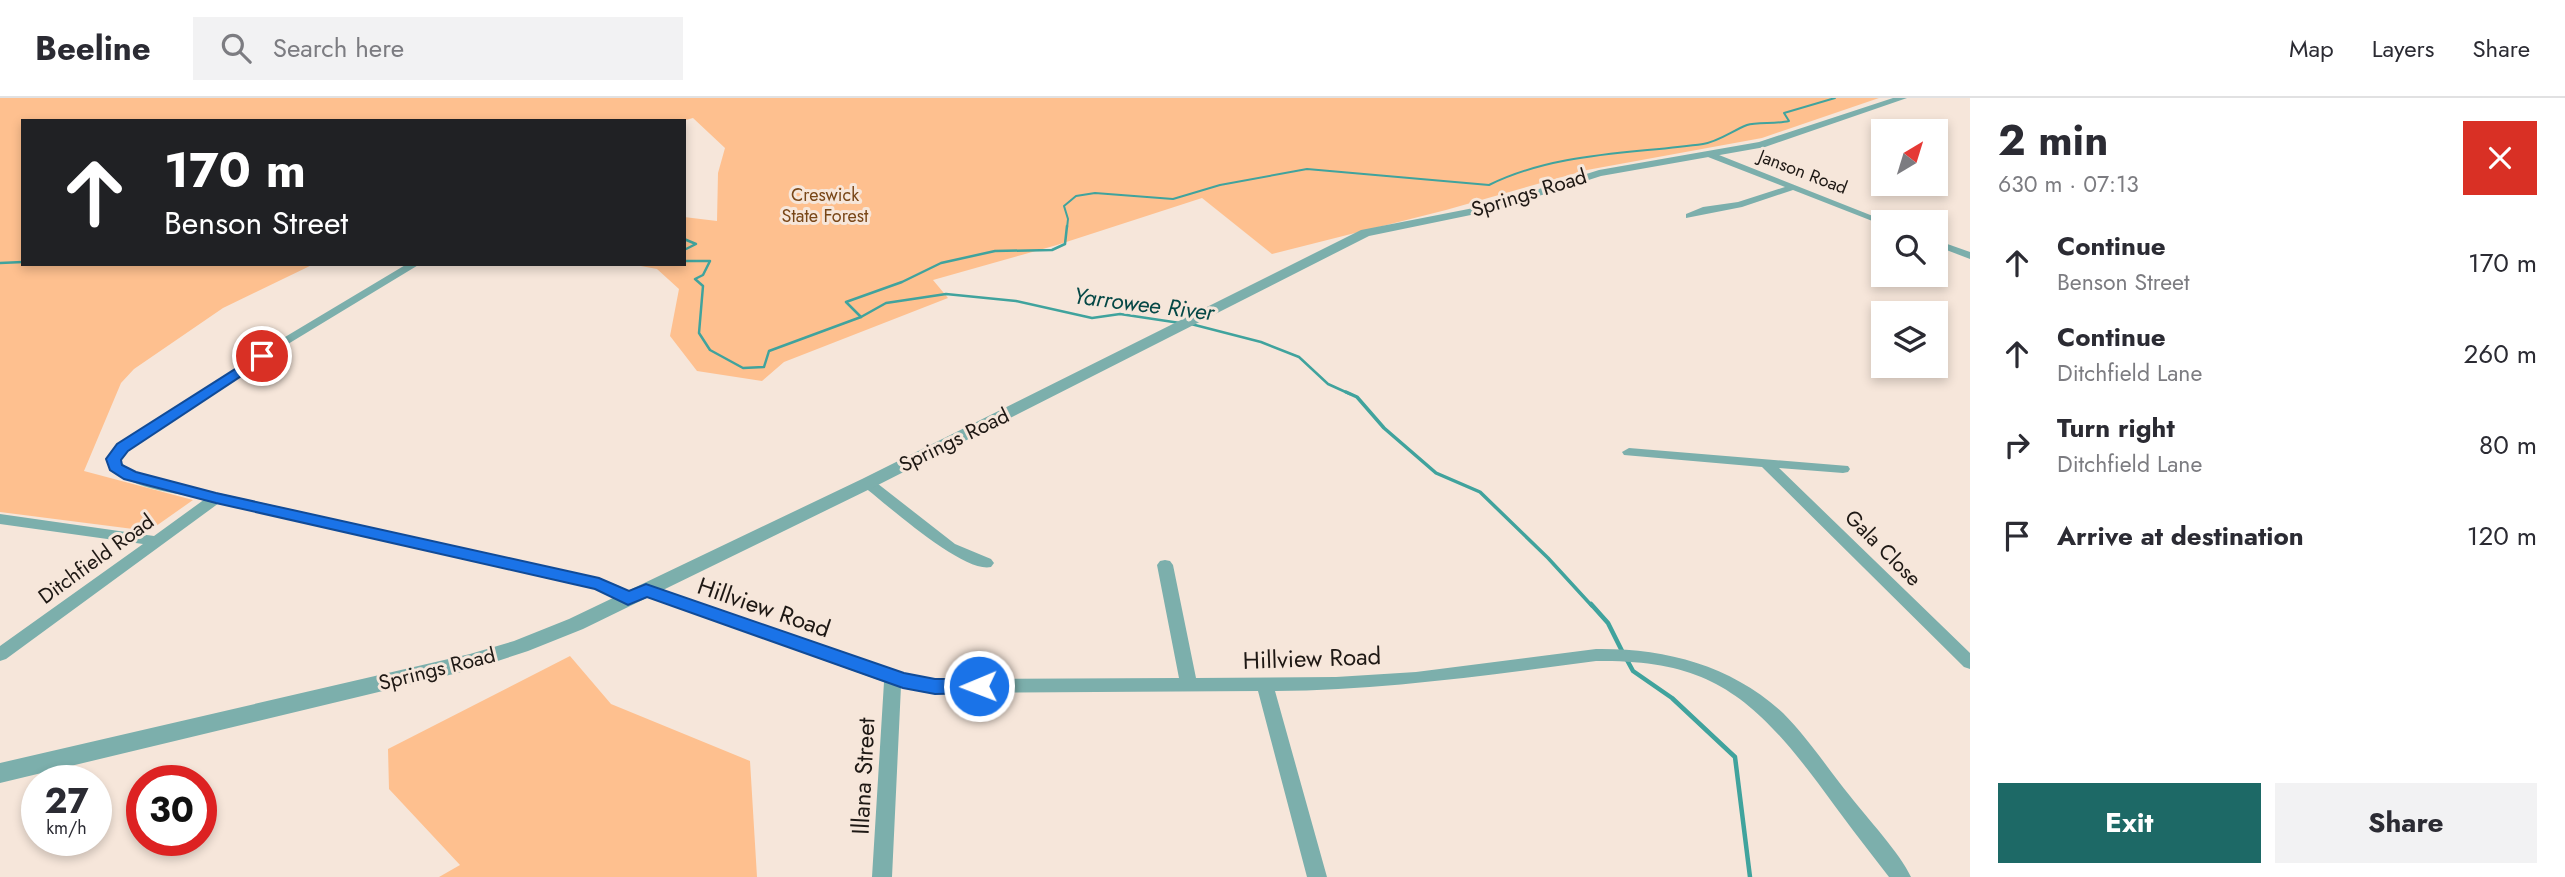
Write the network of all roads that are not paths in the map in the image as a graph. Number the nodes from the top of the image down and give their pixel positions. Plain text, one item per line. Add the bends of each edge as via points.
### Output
1 (1902, 98) edge
2 (1711, 155) junction
3 (1793, 187) junction
4 (1689, 216) dead end
5 (1871, 217) edge
6 (1948, 248) edge
7 (1970, 256) edge
8 (412, 266) edge
9 (1629, 452) dead end
10 (1766, 463) junction
11 (1843, 469) dead end
12 (868, 483) junction
13 (216, 498) junction
14 (0, 519) edge
15 (157, 541) junction
16 (986, 563) dead end
17 (1165, 565) dead end
18 (637, 594) junction
19 (0, 655) edge
20 (1970, 663) edge
21 (893, 678) junction
22 (1189, 685) junction
23 (1265, 685) junction
24 (0, 773) edge
25 (882, 877) edge
26 (1317, 877) edge
27 (1901, 877) edge

1 - 2 street, Springs Road via 1768,143
2 - 3 street, Janson Road
2 - 12 street, Springs Road via 1599,173 1491,208 1351,239
3 - 4 street
3 - 5 street, Janson Road
6 - 7 street
8 - 13 street, Hillview Road via 284,342 127,444 114,459 116,468 127,475
9 - 10 street
10 - 11 street
10 - 20 street, Gala Close
12 - 16 street via 950,547
12 - 18 street, Springs Road
13 - 15 street, Ditchfield Road
13 - 18 street, Hillview Road
14 - 15 street
15 - 19 street, Ditchfield Road
17 - 22 street
18 - 21 street, Hillview Road
18 - 24 street, Springs Road via 521,646 470,662
21 - 22 street, Hillview Road via 944,687
21 - 25 street, Illana Street
22 - 23 street, Hillview Road
23 - 26 street
23 - 27 street, Hillview Road via 1389,680 1596,655 1664,658 1702,670 1765,707

